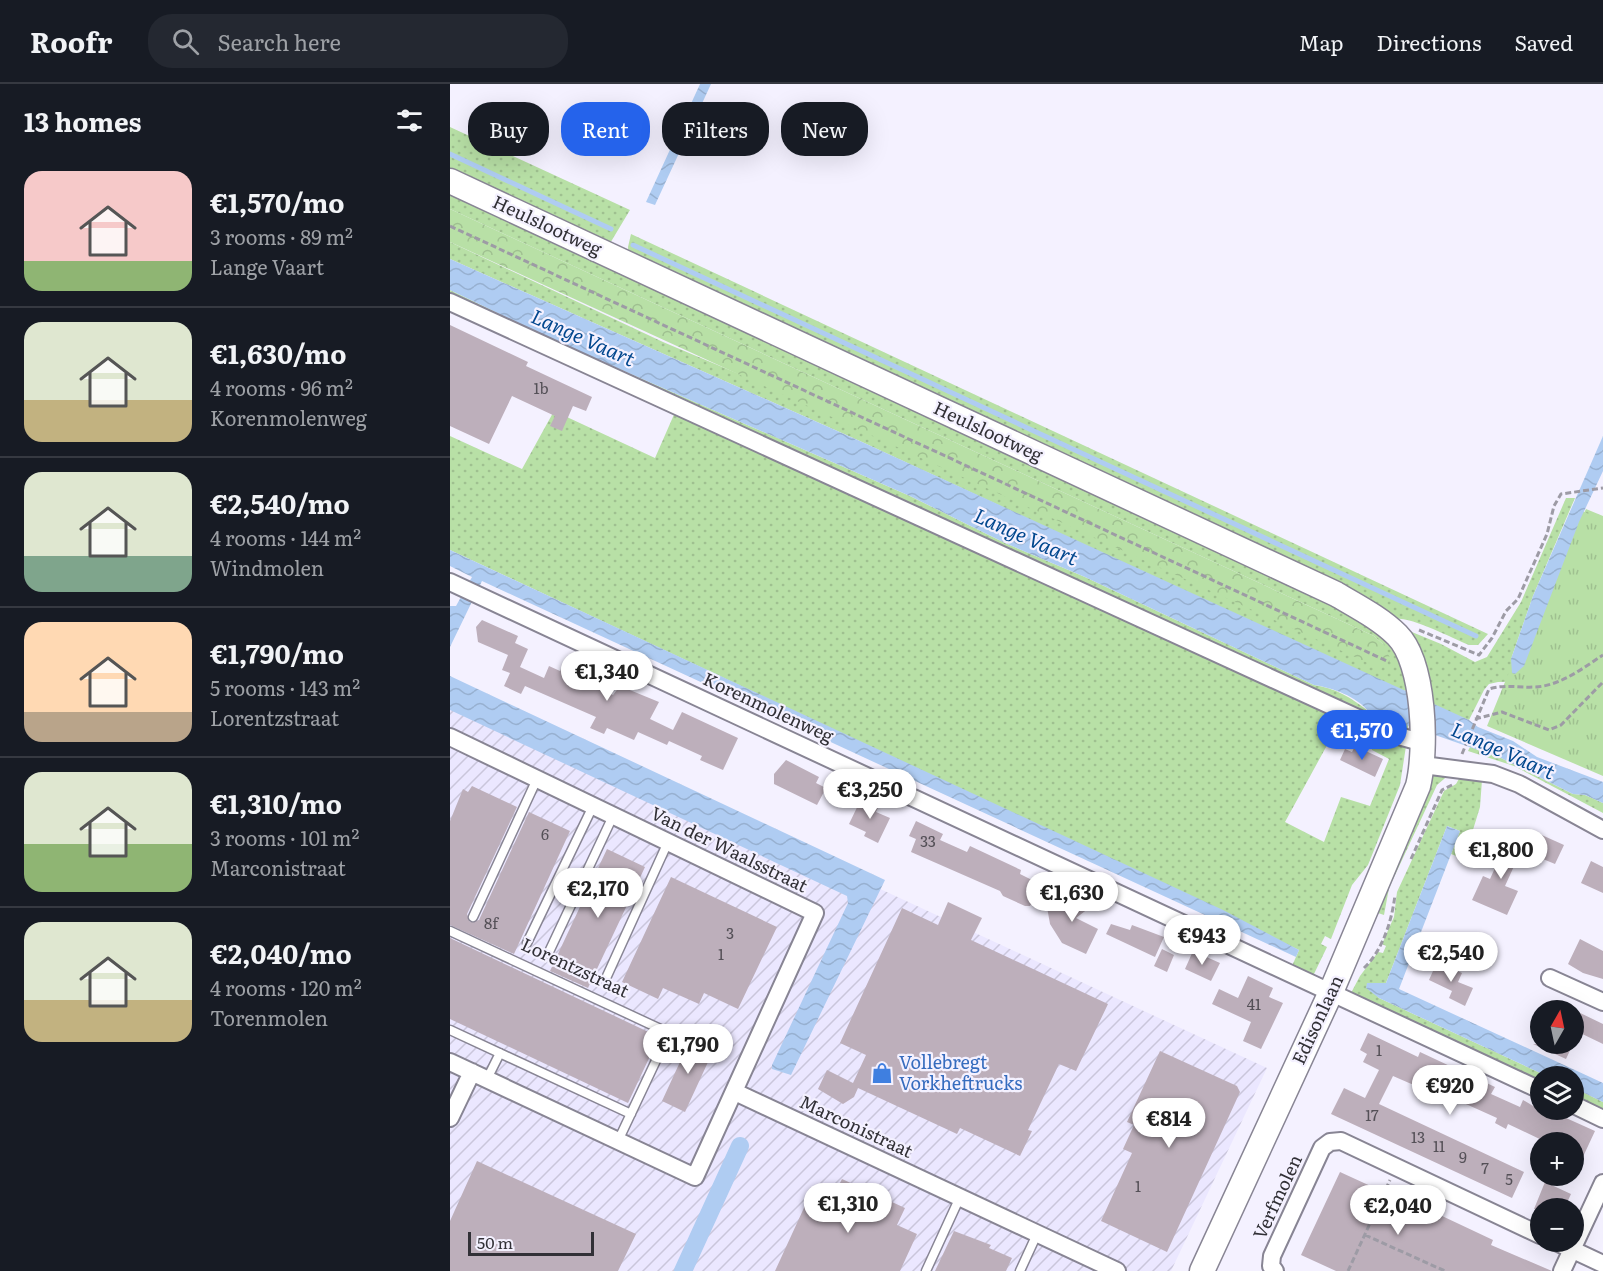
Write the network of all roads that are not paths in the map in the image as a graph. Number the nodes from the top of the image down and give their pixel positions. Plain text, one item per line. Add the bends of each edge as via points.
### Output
1 (450, 181) edge
2 (450, 302) edge
3 (455, 584) edge
4 (450, 737) edge
5 (1424, 754) junction
6 (537, 779) junction
7 (593, 806) junction
8 (613, 816) junction
9 (1603, 830) edge
10 (668, 842) junction
11 (473, 917) dead end
12 (450, 931) edge
13 (527, 943) dead end
14 (548, 954) dead end
15 (607, 976) dead end
16 (1550, 978) dead end
17 (1338, 995) junction
18 (1603, 1002) edge
19 (450, 1030) edge
20 (500, 1053) junction
21 (450, 1062) edge
22 (471, 1072) junction
23 (487, 1079) junction
24 (1530, 1085) edge
25 (735, 1092) junction
26 (1584, 1110) edge
27 (631, 1114) junction
28 (450, 1118) edge
29 (1603, 1119) edge
30 (618, 1141) junction
31 (1603, 1183) edge
32 (960, 1197) junction
33 (1584, 1224) edge
34 (1530, 1230) edge
35 (1037, 1234) junction
36 (1571, 1252) edge
37 (1576, 1252) edge
38 (1603, 1264) edge
39 (926, 1271) edge
40 (1020, 1271) edge
41 (1117, 1271) edge
42 (1202, 1271) edge
43 (1275, 1271) edge
44 (1562, 1271) edge

1 - 5 street, Heulslootweg via 1336,594 1398,636 1407,651 1417,682
2 - 5 street via 1395,735
3 - 17 street, Korenmolenweg
4 - 6 street, Van der Waalsstraat
5 - 9 street via 1462,761 1519,784
5 - 17 street, Edisonlaan via 1407,814
6 - 7 street, Van der Waalsstraat
6 - 11 lane
7 - 8 street, Van der Waalsstraat
7 - 13 lane
8 - 10 street, Van der Waalsstraat
8 - 14 lane
10 - 15 lane
10 - 25 street, Van der Waalsstraat via 815,913
12 - 27 lane, Lorentzstraat via 669,1033
16 - 18 street
17 - 24 street, Korenmolenweg
17 - 42 street, Edisonlaan
19 - 20 lane
20 - 23 lane
20 - 27 lane
21 - 22 street
22 - 23 street
22 - 28 street
23 - 30 street
25 - 30 street via 695,1177
25 - 32 street, Marconistraat
26 - 29 street
27 - 30 lane, Lorentzstraat
31 - 33 street
32 - 35 street, Marconistraat
32 - 39 lane
34 - 43 street, Verfmolen via 1341,1141 1330,1142 1322,1148 1272,1256
35 - 40 lane
35 - 41 street, Marconistraat
36 - 44 street
37 - 38 street

